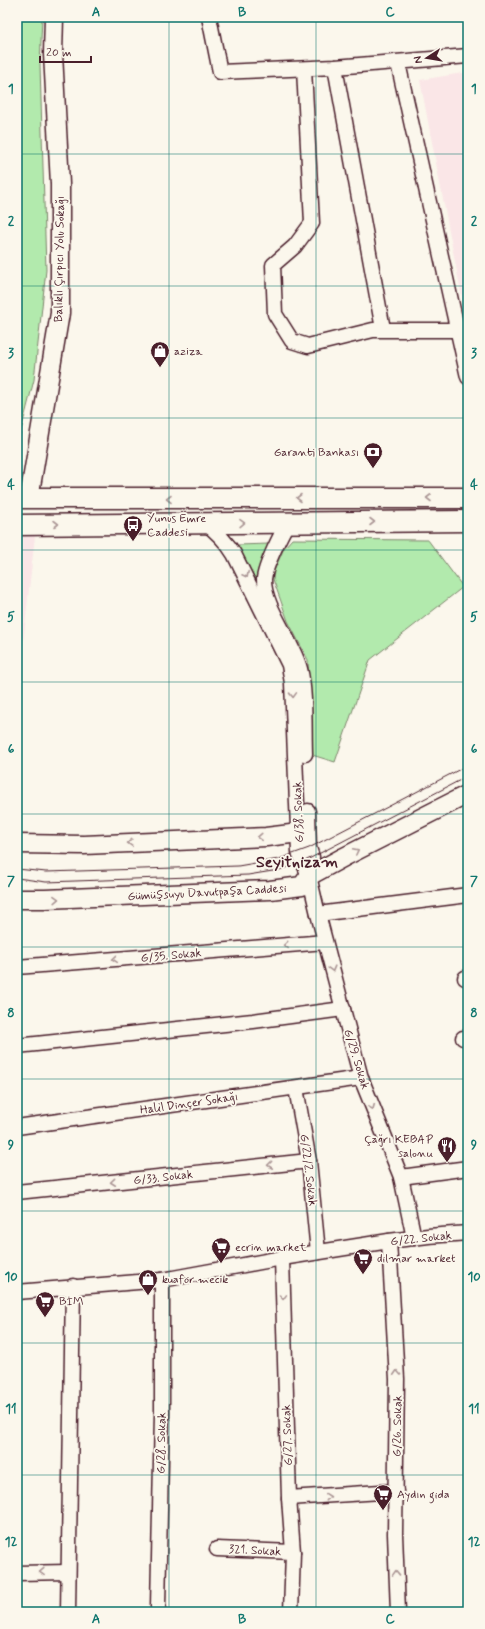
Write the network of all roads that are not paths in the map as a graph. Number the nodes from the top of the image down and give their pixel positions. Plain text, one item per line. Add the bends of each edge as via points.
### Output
1 (54, 17) edge
2 (209, 17) edge
3 (468, 56) edge
4 (398, 63) junction
5 (335, 67) junction
6 (304, 69) junction
7 (383, 330) junction
8 (458, 330) junction
9 (468, 377) edge
10 (23, 498) edge
11 (468, 498) edge
12 (468, 521) edge
13 (288, 522) junction
14 (205, 523) junction
15 (17, 525) edge
16 (468, 794) edge
17 (299, 833) junction
18 (17, 844) edge
19 (310, 876) junction
20 (468, 896) edge
21 (17, 899) edge
22 (318, 914) junction
23 (325, 942) junction
24 (17, 967) edge
25 (343, 1009) junction
26 (17, 1046) edge
27 (361, 1078) junction
28 (296, 1088) junction
29 (17, 1127) edge
30 (309, 1161) junction
31 (468, 1168) edge
32 (401, 1177) junction
33 (17, 1192) edge
34 (468, 1233) edge
35 (414, 1238) junction
36 (389, 1241) junction
37 (318, 1252) junction
38 (282, 1258) junction
39 (162, 1280) junction
40 (73, 1286) junction
41 (17, 1292) edge
42 (396, 1491) junction
43 (289, 1498) junction
44 (217, 1548) dead end
45 (293, 1552) junction
46 (68, 1572) junction
47 (17, 1573) edge
48 (158, 1607) dead end
49 (68, 1612) edge
50 (291, 1612) edge
51 (398, 1612) edge

1 - 10 street, Balıklı Çırpıcı Yolu Sokağı via 53,54 60,184 60,313
2 - 6 street via 220,72
3 - 4 street
4 - 5 street
4 - 8 street
5 - 6 street
5 - 7 street
6 - 7 street via 312,222 295,246 273,265 275,314 292,341 308,346 373,330
7 - 8 street
8 - 9 street
11 -> 10 main road
13 -> 12 main road
14 -> 13 main road
13 - 19 street, G/38. Sokak via 278,540 264,578 265,590 301,671 309,848 312,857
15 -> 14 main road
14 -> 17 street, G/38. Sokak via 228,543 289,665
19 -> 16 street, Gümüşsuyu Davutpaşa Caddesi
17 -> 18 street via 266,837 92,845
17 - 19 street, G/38. Sokak via 299,852
21 -> 19 street, Gümüşsuyu Davutpaşa Caddesi via 270,890 302,886
19 - 22 street, G/29. Sokak
20 - 22 street
22 - 23 street, G/29. Sokak
23 -> 24 street, G/35. Sokak
23 -> 25 street, G/29. Sokak
25 - 26 street
25 - 27 street, G/29. Sokak
27 - 28 street, Halil Dinçer Sokağı
27 -> 32 street, G/29. Sokak
28 - 29 street, Halil Dinçer Sokağı
28 - 30 street, G/22/2. Sokak
30 -> 33 street, G/33. Sokak
30 - 37 street, G/22/2. Sokak
31 - 32 street
32 - 35 street, G/29. Sokak
34 - 35 street, G/22. Sokak
35 - 36 street, G/22. Sokak
36 - 37 street, G/22. Sokak
42 -> 36 street, G/26. Sokak via 397,1379
37 - 38 street, G/22. Sokak
38 - 39 street, G/22. Sokak
38 -> 43 street, G/27. Sokak
39 - 40 street, G/22. Sokak
39 - 48 street, G/28. Sokak
40 - 41 street, G/22. Sokak
40 - 46 street
43 -> 42 street
51 -> 42 street, G/26. Sokak
43 - 45 street, G/27. Sokak
44 - 45 street, 321. Sokak
45 - 50 street, G/27. Sokak
46 -> 47 street
46 - 49 street

